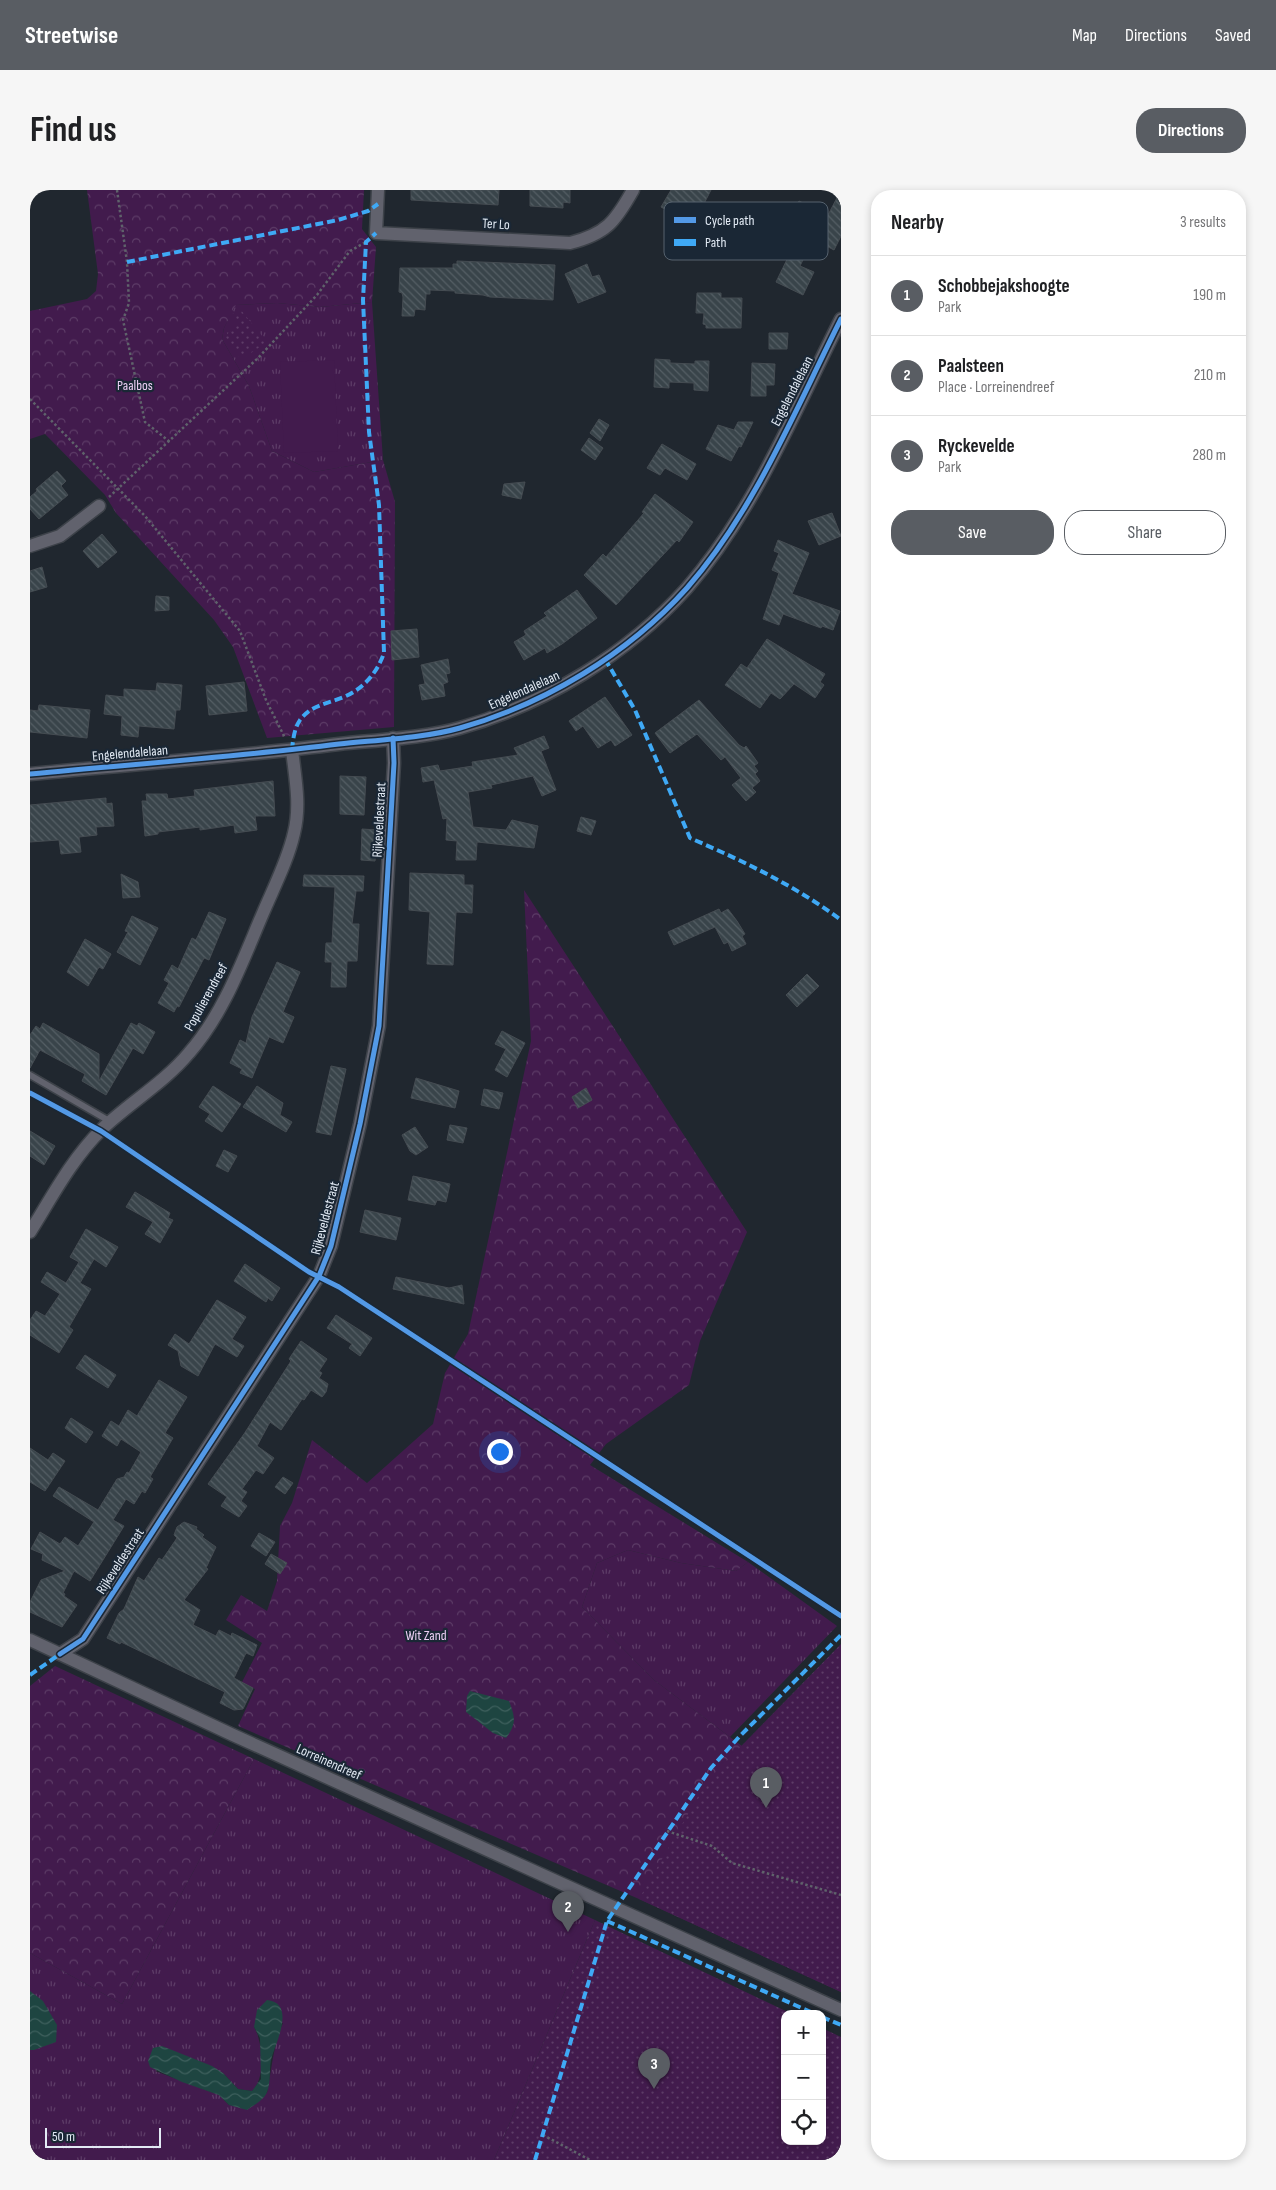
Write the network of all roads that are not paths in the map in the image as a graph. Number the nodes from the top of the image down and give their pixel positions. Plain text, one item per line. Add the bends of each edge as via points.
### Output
1 (378, 190) edge
2 (633, 190) edge
3 (841, 319) edge
4 (99, 506) road end
5 (30, 546) edge
6 (393, 738) junction
7 (292, 750) junction
8 (30, 774) edge
9 (30, 1075) edge
10 (111, 1122) junction
11 (30, 1232) edge
12 (30, 1640) edge
13 (60, 1654) junction
14 (841, 2010) edge

1 - 2 street, Ter Lo via 376,233 570,242 589,238 604,230 616,219
3 - 6 street, Engelendalelaan via 755,490 721,545 686,589 631,641 563,686 512,710 458,729
4 - 5 street via 60,536
6 - 7 street, Engelendalelaan
6 - 13 street, Rijkeveldestraat via 379,1026 331,1246 319,1276 83,1639
7 - 8 street, Engelendalelaan
7 - 10 street, Populierendreef via 298,800 294,832 279,876 228,994 188,1055
9 - 10 lane
10 - 11 street, Populierendreef via 70,1167
12 - 13 street, Lorreinendreef
13 - 14 street, Lorreinendreef

